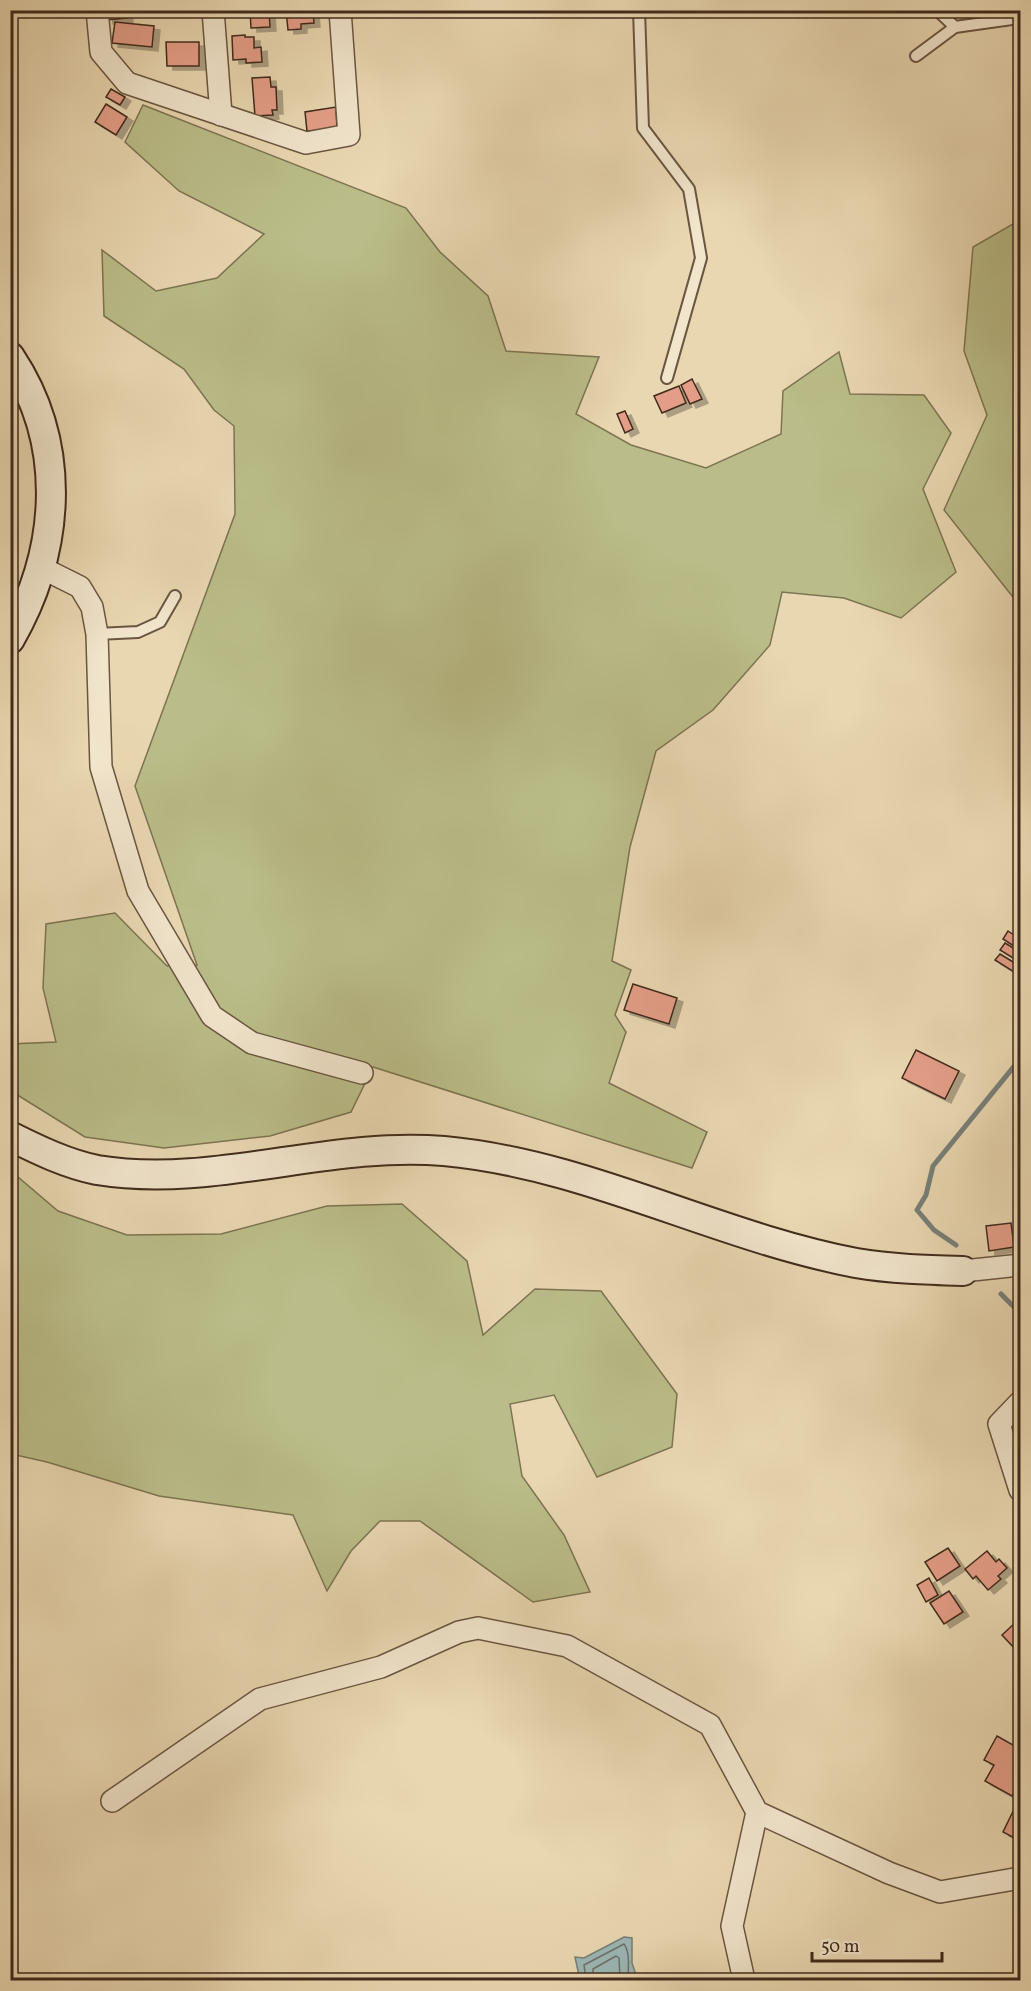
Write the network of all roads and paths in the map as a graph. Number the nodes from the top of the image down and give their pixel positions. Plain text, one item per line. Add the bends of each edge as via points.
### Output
1 (98, 10) edge
2 (213, 10) edge
3 (340, 10) edge
4 (639, 10) edge
5 (937, 10) edge
6 (1020, 18) edge
7 (955, 27) junction
8 (916, 56) dead end
9 (221, 114) junction
10 (10, 357) edge
11 (667, 378) dead end
12 (42, 568) junction
13 (176, 596) dead end
14 (97, 634) junction
15 (10, 639) edge
16 (362, 1073) dead end
17 (10, 1136) edge
18 (1020, 1265) edge
19 (963, 1271) joint
20 (1020, 1402) edge
21 (1020, 1491) edge
22 (112, 1801) dead end
23 (757, 1812) junction
24 (1020, 1878) edge
25 (744, 1980) edge

1 - 9 street via 101,52 127,83
2 - 9 street
3 - 9 street via 348,135 306,143
4 - 11 lane via 643,128 689,189 701,258
5 - 7 lane
6 - 7 lane
7 - 8 lane
10 - 12 street via 26,381 44,435 52,479
12 - 14 street via 80,587 92,607
12 - 15 street
13 - 14 lane via 160,622 138,632
14 - 16 street via 101,767 138,891 212,1016 252,1043
17 - 19 street via 45,1153 94,1169 138,1175 183,1175 355,1151 441,1151 490,1156 563,1174 740,1232 855,1263
18 - 19 street
20 - 21 street via 999,1424
22 - 23 street via 260,1699 381,1667 459,1632 478,1628 567,1646 710,1725
23 - 24 street via 889,1873 940,1892
23 - 25 street via 732,1926

